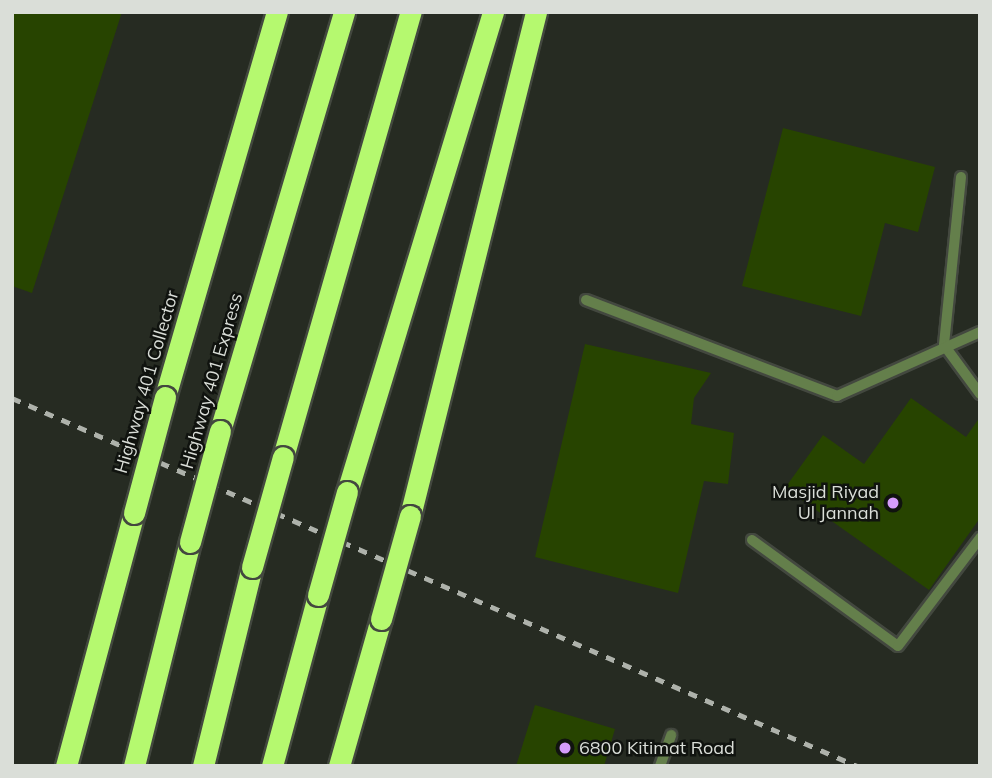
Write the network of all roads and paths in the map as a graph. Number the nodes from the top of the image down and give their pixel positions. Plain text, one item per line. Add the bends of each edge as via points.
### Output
1 (277, 12) edge
2 (344, 12) edge
3 (411, 12) edge
4 (493, 12) edge
5 (536, 12) edge
6 (961, 177) dead end
7 (586, 300) dead end
8 (980, 332) edge
9 (944, 345) junction
10 (980, 394) edge
11 (980, 538) edge
12 (752, 540) dead end
13 (671, 735) dead end
14 (66, 766) edge
15 (134, 766) edge
16 (203, 766) edge
17 (272, 766) edge
18 (339, 766) edge
19 (660, 766) edge

1 - 14 highway, Highway 401 Collector, bridge via 165,397
2 - 15 highway, Highway 401 Express, bridge via 220,431
3 - 16 highway, bridge via 252,567
4 - 17 highway, bridge via 347,492
5 - 18 highway, bridge via 410,516
6 - 9 lane
7 - 9 lane via 837,396
8 - 9 lane
9 - 10 lane
11 - 12 lane via 898,646
13 - 19 lane

